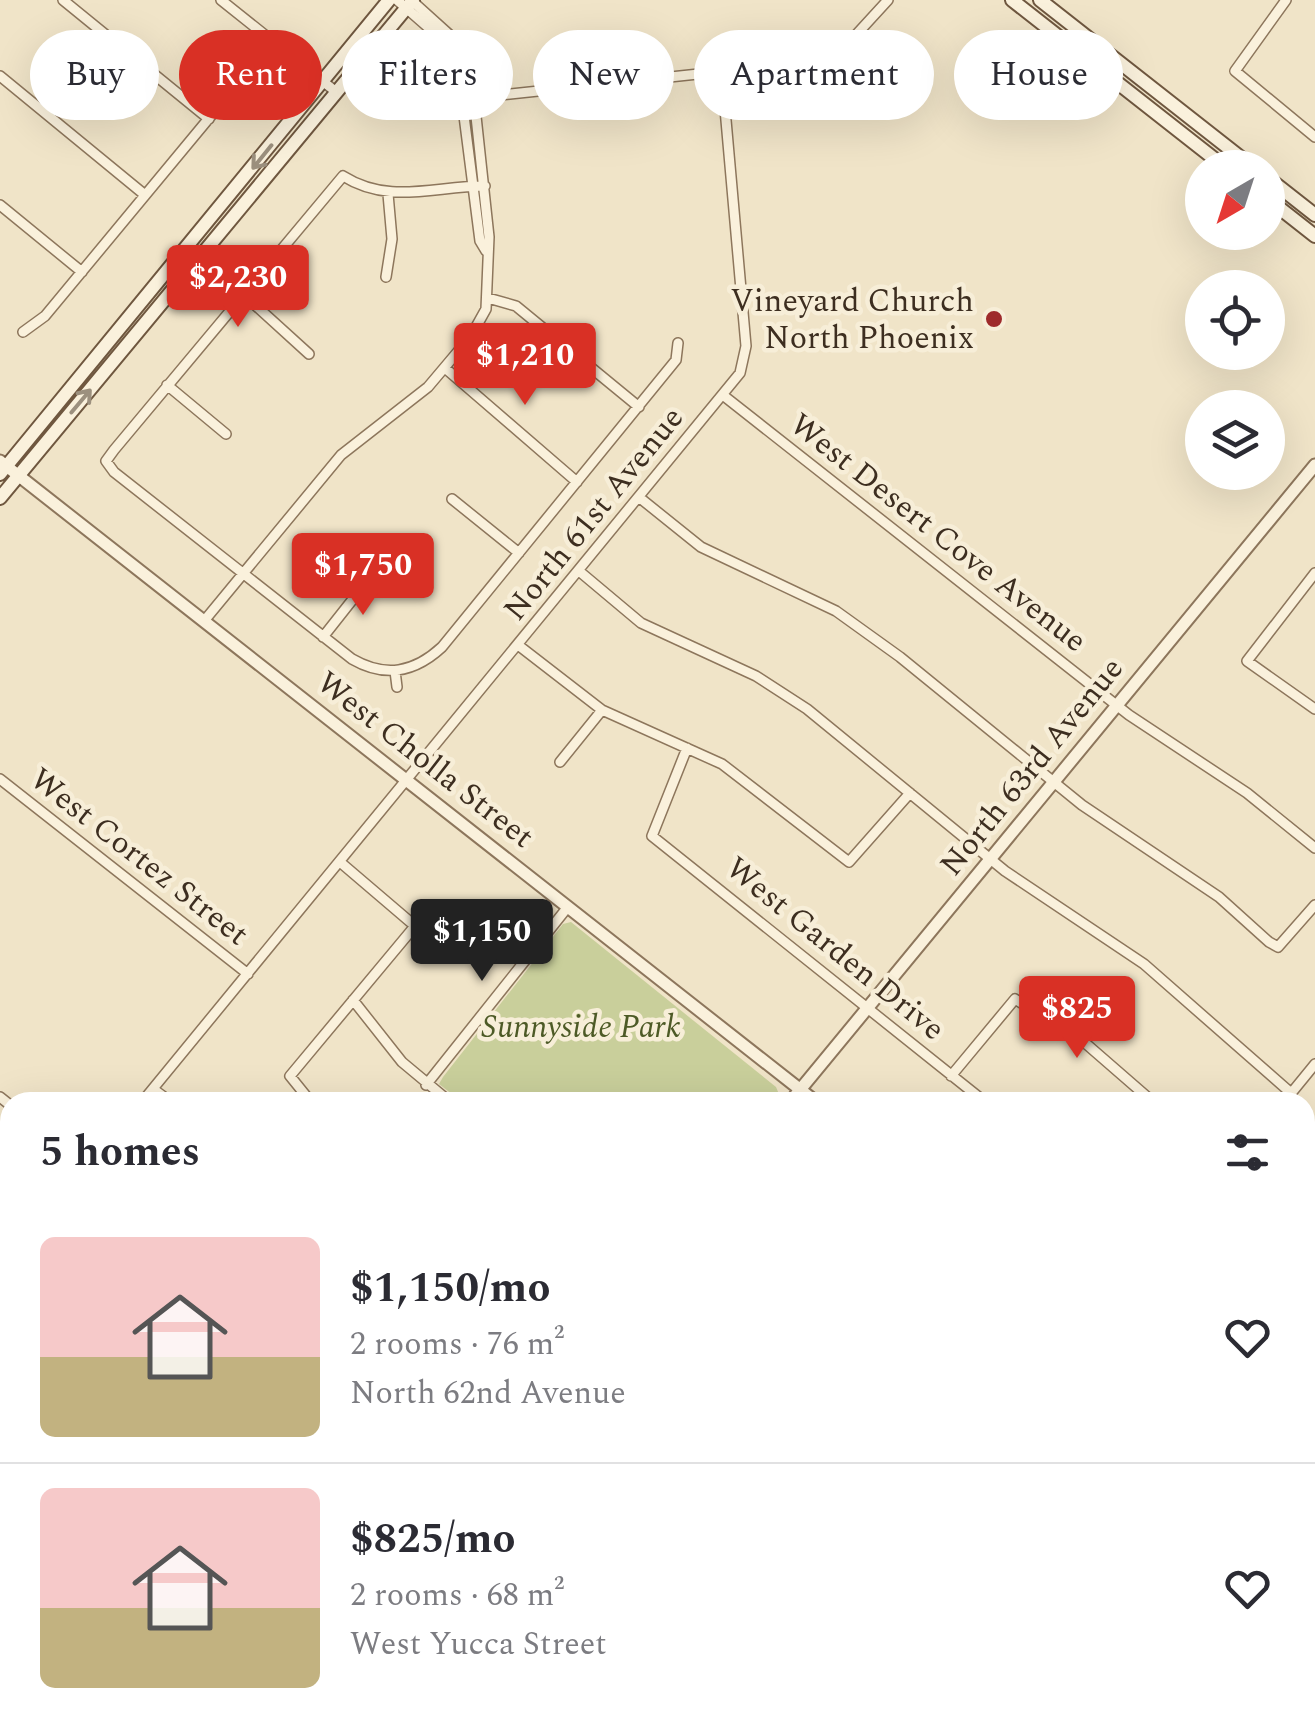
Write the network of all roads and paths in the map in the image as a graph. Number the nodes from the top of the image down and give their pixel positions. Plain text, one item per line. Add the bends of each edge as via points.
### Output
1 (63, 0) edge
2 (221, 0) edge
3 (888, 0) edge
4 (1012, 0) edge
5 (1286, 0) edge
6 (405, 1) edge
7 (1045, 1) edge
8 (1035, 18) junction
9 (259, 30) edge
10 (432, 30) edge
11 (437, 30) edge
12 (863, 30) edge
13 (0, 76) edge
14 (694, 78) edge
15 (322, 80) edge
16 (329, 86) junction
17 (179, 95) edge
18 (513, 95) edge
19 (1140, 100) junction
20 (208, 120) edge
21 (468, 120) edge
22 (477, 120) edge
23 (726, 120) edge
24 (1315, 137) edge
25 (1203, 150) edge
26 (1232, 150) joint
27 (479, 186) junction
28 (1285, 191) edge
29 (388, 194) junction
30 (145, 195) junction
31 (0, 206) edge
32 (1285, 212) edge
33 (1315, 215) edge
34 (1315, 236) edge
35 (82, 272) junction
36 (386, 277) dead end
37 (242, 294) junction
38 (488, 298) junction
39 (23, 332) dead end
40 (678, 343) dead end
41 (309, 354) dead end
42 (445, 368) junction
43 (167, 385) junction
44 (724, 396) junction
45 (639, 407) junction
46 (226, 434) dead end
47 (1315, 465) edge
48 (6, 469) edge
49 (577, 482) junction
50 (0, 498) edge
51 (640, 498) junction
52 (452, 499) dead end
53 (519, 553) junction
54 (579, 572) junction
55 (1315, 573) edge
56 (243, 574) junction
57 (372, 575) dead end
58 (1311, 584) edge
59 (204, 621) junction
60 (323, 637) junction
61 (518, 646) junction
62 (395, 672) junction
63 (397, 687) dead end
64 (1117, 706) junction
65 (1315, 709) edge
66 (602, 710) junction
67 (687, 748) junction
68 (560, 762) dead end
69 (0, 779) edge
70 (406, 781) junction
71 (1054, 783) junction
72 (910, 793) junction
73 (1315, 848) edge
74 (991, 860) junction
75 (340, 862) junction
76 (1315, 905) edge
77 (567, 908) junction
78 (248, 974) junction
79 (352, 1000) junction
80 (867, 1009) junction
81 (1315, 1064) edge
82 (951, 1076) junction
83 (426, 1085) junction
84 (154, 1088) junction
85 (800, 1090) junction
86 (151, 1092) edge
87 (159, 1092) edge
88 (303, 1092) edge
89 (436, 1092) edge
90 (803, 1092) edge
91 (972, 1092) edge
92 (1142, 1092) edge
93 (1291, 1092) edge
94 (1293, 1092) edge

1 - 17 street
2 - 9 street
3 - 12 street
4 - 8 main road
5 - 24 street via 1235,71
6 - 10 street
6 - 11 street
6 - 16 main road
7 - 8 street
7 - 26 main road
8 - 19 main road
13 - 30 street
14 - 18 street
15 - 16 street
16 - 48 main road
19 - 25 main road
19 - 26 main road via 1153,98 1206,140
20 - 30 street
21 - 27 street
22 - 27 street
23 - 44 street, North 61st Avenue via 746,346 740,373
27 - 29 street
27 - 38 street
28 - 33 main road
29 - 36 street via 392,239
29 - 37 street via 343,176
30 - 35 street
31 - 35 street
32 - 34 main road
35 - 39 street
37 - 41 street
37 - 43 street
38 - 42 street via 481,322
38 - 45 street via 516,306
40 - 45 street via 676,360
42 - 49 street
42 - 56 street via 416,400 341,455
43 - 46 street
43 - 56 street via 106,461
44 - 51 street, North 61st Avenue
44 - 64 street, West Desert Cove Avenue
45 - 49 street
47 - 64 street, North 63rd Avenue
48 - 50 main road
48 - 59 street, West Cholla Street
49 - 53 street
51 - 54 street, North 61st Avenue
51 - 71 street via 702,546 836,611
52 - 53 street
53 - 62 street via 442,647
54 - 61 street, North 61st Avenue
54 - 72 street via 641,623 756,676 807,709
55 - 58 street
56 - 59 street
56 - 60 street
57 - 60 street
58 - 65 street via 1247,661
59 - 70 street, West Cholla Street
60 - 62 street via 363,665
61 - 66 street
61 - 70 street, North 61st Avenue
62 - 63 street
64 - 71 street, North 63rd Avenue
64 - 73 street, West Desert Cove Avenue via 1247,793
66 - 67 street
66 - 68 street
67 - 72 street via 740,777 849,862
67 - 80 street, West Garden Drive via 652,836
69 - 78 street, West Cortez Street
70 - 75 street, North 61st Avenue
70 - 77 street, West Cholla Street
71 - 74 street, North 63rd Avenue
71 - 76 street via 1177,865 1278,947
72 - 74 street
74 - 80 street, North 63rd Avenue
74 - 93 street via 1144,964
75 - 78 street, North 61st Avenue
75 - 79 street via 415,926
77 - 83 street
77 - 85 street, West Cholla Street
78 - 84 street, North 61st Avenue
79 - 83 street
79 - 88 street via 290,1076
80 - 82 street, West Garden Drive
80 - 85 street, North 63rd Avenue
81 - 94 street
82 - 91 street, West Garden Drive
82 - 92 street via 1016,1000 1084,1042
83 - 89 street
84 - 86 street, North 61st Avenue
84 - 87 street
85 - 90 street, West Cholla Street

